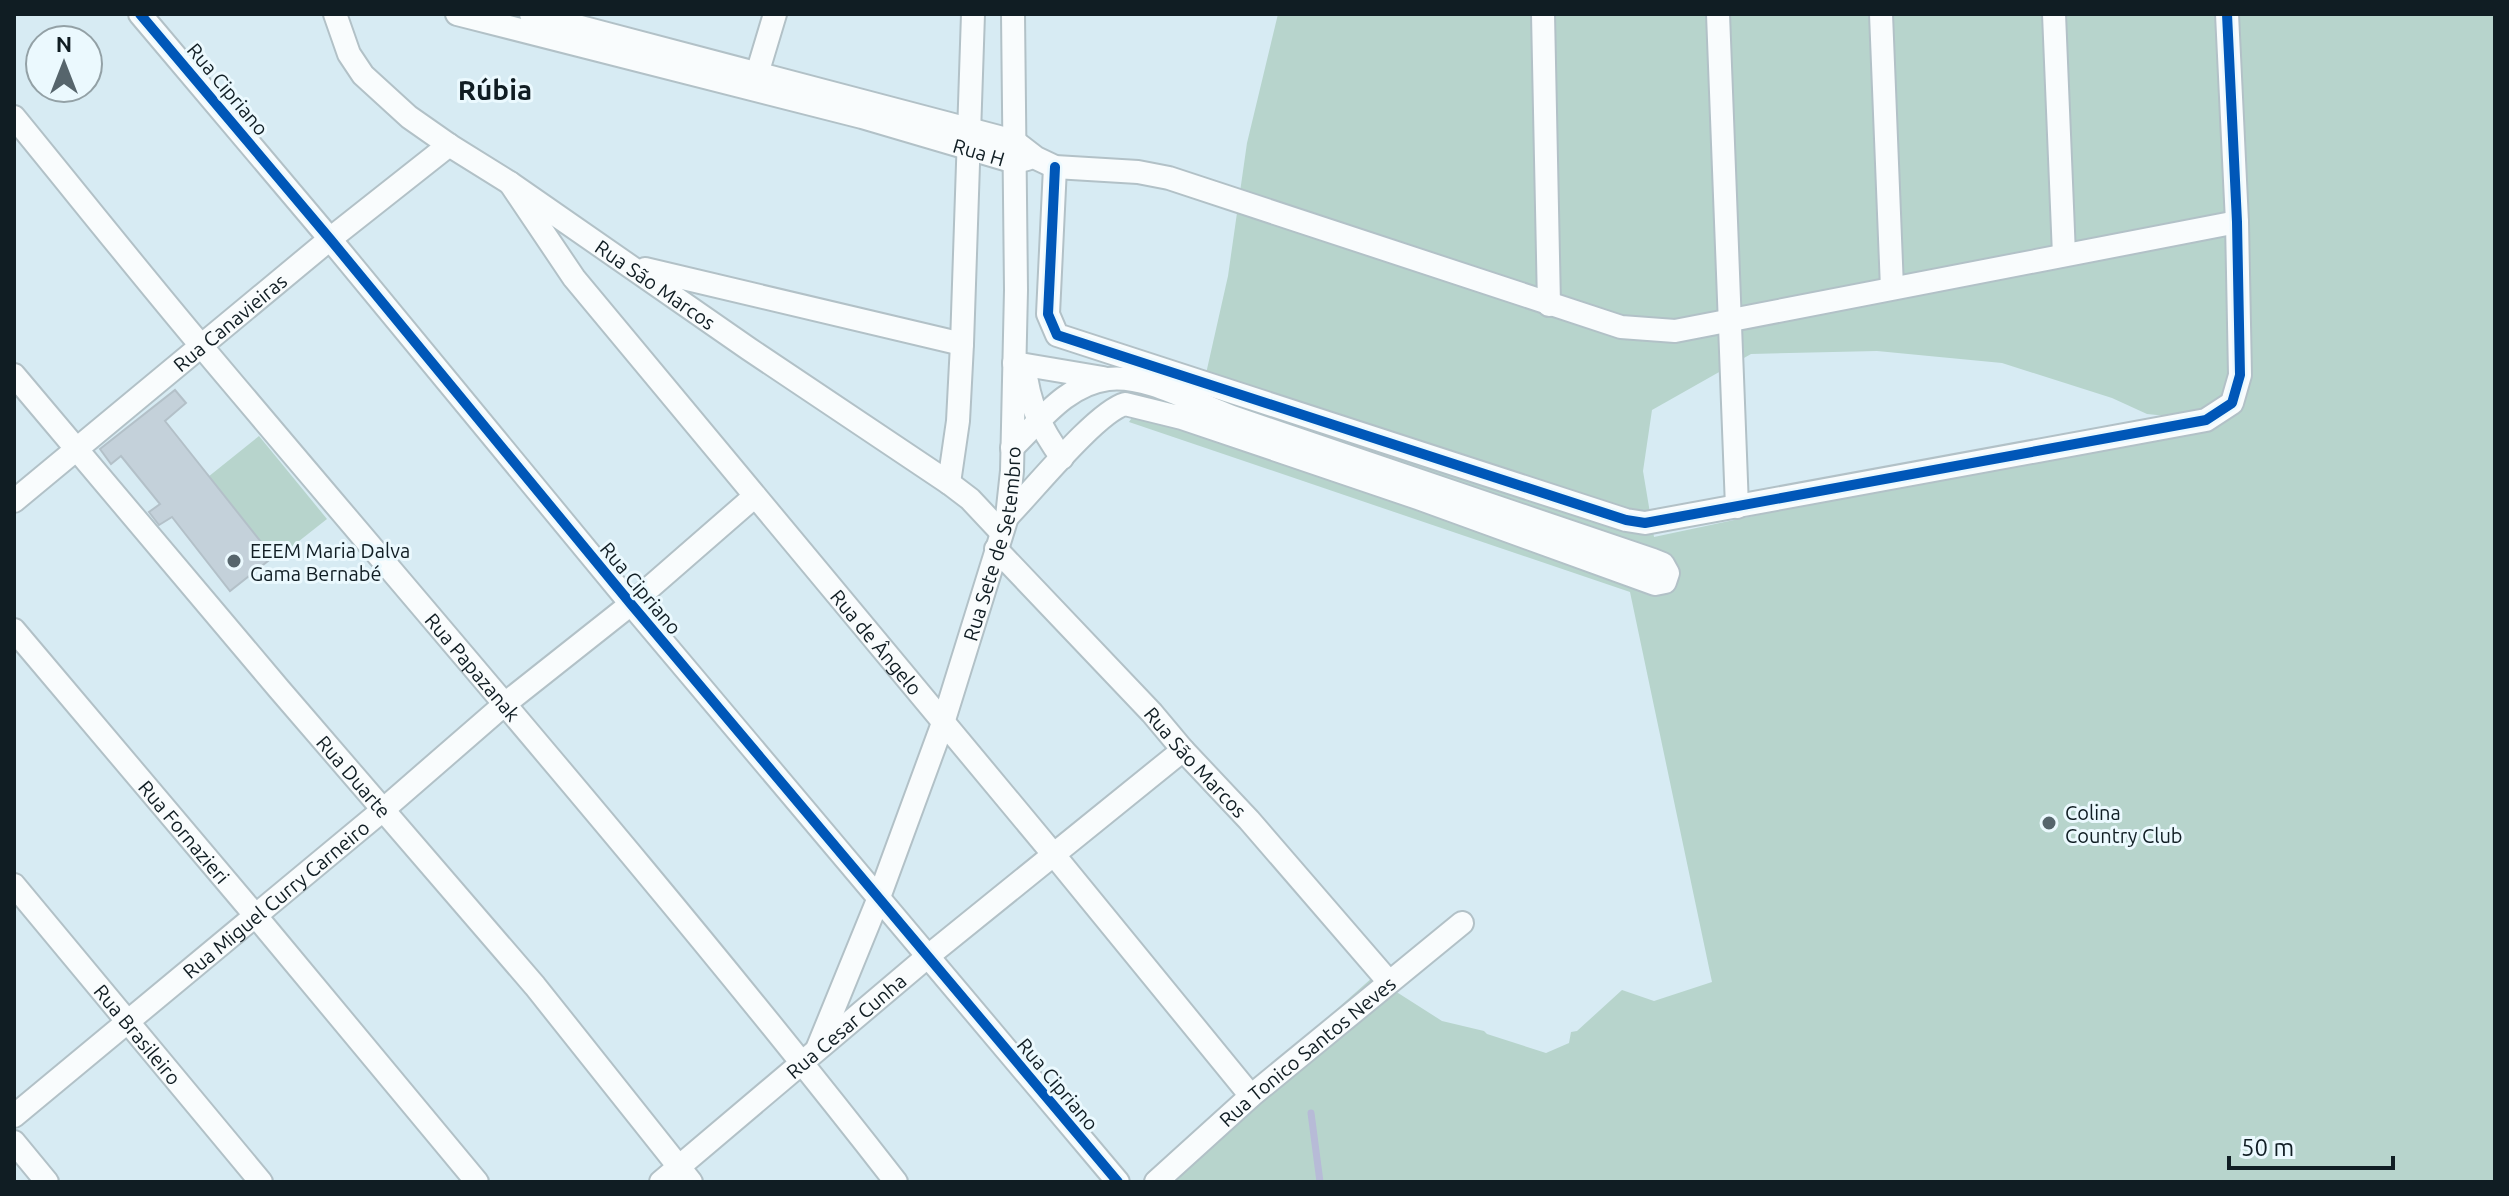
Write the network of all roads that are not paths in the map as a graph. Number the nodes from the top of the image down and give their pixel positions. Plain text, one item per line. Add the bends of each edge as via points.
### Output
1 (140, 14) edge
2 (335, 14) edge
3 (457, 14) edge
4 (531, 14) edge
5 (775, 14) edge
6 (973, 14) edge
7 (1013, 14) edge
8 (1543, 14) edge
9 (1718, 14) edge
10 (1881, 14) edge
11 (2054, 14) edge
12 (2227, 14) edge
13 (569, 26) edge
14 (756, 80) junction
15 (14, 117) edge
16 (968, 139) junction
17 (449, 145) junction
18 (1030, 157) junction
19 (510, 183) junction
20 (2237, 222) junction
21 (330, 239) junction
22 (2064, 255) junction
23 (633, 266) junction
24 (1892, 288) junction
25 (1549, 305) junction
26 (1731, 319) junction
27 (962, 344) junction
28 (201, 345) junction
29 (1019, 364) junction
30 (14, 375) edge
31 (1109, 379) junction
32 (1038, 423) junction
33 (1012, 448) junction
34 (75, 449) junction
35 (1062, 458) junction
36 (949, 483) junction
37 (755, 496) junction
38 (14, 501) edge
39 (1737, 507) junction
40 (1002, 533) junction
41 (631, 604) junction
42 (14, 630) edge
43 (506, 703) junction
44 (943, 723) junction
45 (1183, 750) junction
46 (384, 809) junction
47 (1054, 855) junction
48 (14, 885) edge
49 (878, 900) junction
50 (255, 915) junction
51 (1462, 923) dead end
52 (927, 957) junction
53 (1389, 982) junction
54 (127, 1020) junction
55 (811, 1055) junction
56 (1251, 1096) junction
57 (14, 1116) edge
58 (14, 1142) edge
59 (685, 1174) edge
60 (47, 1182) edge
61 (261, 1182) edge
62 (477, 1182) edge
63 (661, 1182) edge
64 (896, 1182) edge
65 (1118, 1182) edge
66 (1156, 1182) edge

1 - 21 street, Rua Cipriano
2 - 17 street, Rua São Marcos via 363,75
3 - 13 street, Rua H
4 - 13 street, Rua H
5 - 14 street
6 - 16 street
7 - 18 street, Rua Sete de Setembro
8 - 25 street
9 - 26 street
10 - 24 street
11 - 22 street
12 - 20 street
13 - 14 street, Rua H
14 - 16 street, Rua H via 908,129
15 - 28 street, Rua Papazanak
16 - 18 street, Rua H
16 - 27 street
17 - 19 street, Rua São Marcos
17 - 21 street, Rua Canavieiras
18 - 25 street, Rua H via 1169,178
18 - 29 street, Rua Sete de Setembro
18 - 39 street via 1048,314 1057,335 1626,520 1645,523
19 - 23 street, Rua São Marcos
19 - 37 street, Rua de Ângelo via 574,278
20 - 22 street, Rua H
20 - 39 street via 2240,375 2232,403 2206,420
21 - 28 street, Rua Canavieiras
21 - 41 street, Rua Cipriano
22 - 24 street, Rua H
23 - 27 street
23 - 36 street, Rua São Marcos
24 - 26 street, Rua H
25 - 26 street, Rua H via 1621,327 1675,331
26 - 39 street
27 - 36 street
28 - 34 street, Rua Canavieiras
28 - 43 street, Rua Papazanak
29 - 31 street
29 - 32 street
29 - 33 street, Rua Sete de Setembro
30 - 34 street, Rua Duarte
31 - 32 street via 1075,391
31 - 35 street via 1143,382 1347,458 1653,560 1667,568 1668,577 1655,584 1432,503 1135,405 1113,409
32 - 33 street
32 - 35 street
33 - 40 street, Rua Sete de Setembro
34 - 38 street, Rua Canavieiras
34 - 46 street, Rua Duarte
35 - 40 street
36 - 40 street, Rua São Marcos
37 - 41 street, Rua Miguel Curry Carneiro
37 - 44 street, Rua de Ângelo
40 - 44 street, Rua Sete de Setembro
40 - 45 street, Rua São Marcos
41 - 43 street, Rua Miguel Curry Carneiro
41 - 49 street, Rua Cipriano
42 - 50 street, Rua Fornazieri
43 - 46 street, Rua Miguel Curry Carneiro
43 - 55 street, Rua Papazanak
44 - 47 street, Rua de Ângelo
44 - 49 street, Rua Sete de Setembro
45 - 47 street, Rua Cesar Cunha
45 - 53 street, Rua São Marcos
46 - 50 street, Rua Miguel Curry Carneiro
46 - 59 street, Rua Duarte
47 - 52 street, Rua Cesar Cunha
47 - 56 street, Rua de Ângelo
48 - 54 street, Rua Brasileiro
49 - 52 street, Rua Cipriano
49 - 55 street, Rua Sete de Setembro
50 - 54 street, Rua Miguel Curry Carneiro
50 - 62 street, Rua Fornazieri
51 - 53 street, Rua Tonico Santos Neves
52 - 55 street, Rua Cesar Cunha
52 - 65 street, Rua Cipriano
53 - 56 street, Rua Tonico Santos Neves
54 - 57 street, Rua Miguel Curry Carneiro
54 - 61 street, Rua Brasileiro
55 - 59 street, Rua Cesar Cunha
55 - 64 street, Rua Papazanak
56 - 66 street, Rua Tonico Santos Neves
58 - 60 street
59 - 63 street, Rua Cesar Cunha

